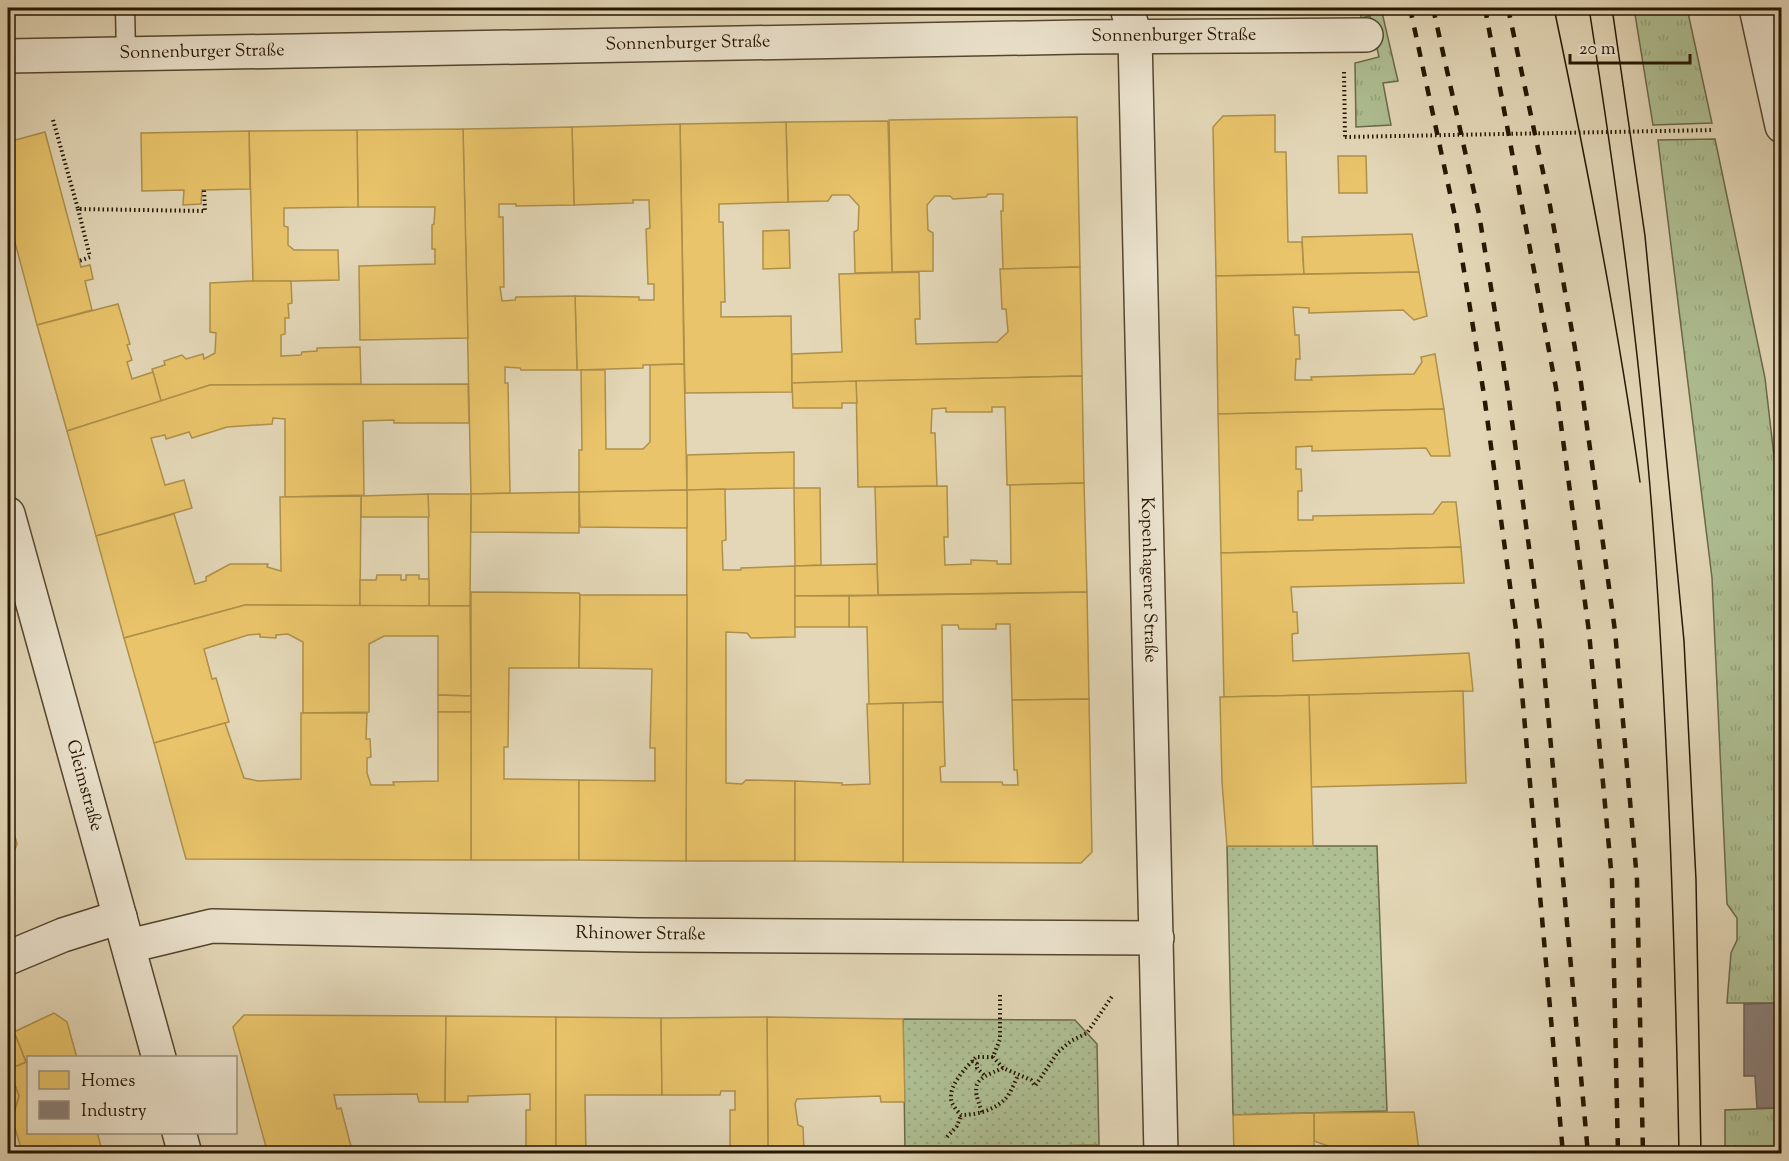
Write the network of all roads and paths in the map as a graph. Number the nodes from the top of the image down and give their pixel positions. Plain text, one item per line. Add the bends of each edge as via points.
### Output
1 (125, 8) edge
2 (1756, 8) edge
3 (1131, 22) edge
4 (1366, 35) dead end
5 (1773, 40) edge
6 (126, 54) junction
7 (8, 56) edge
8 (1344, 64) dead end
9 (53, 120) dead end
10 (1782, 126) edge
11 (1714, 130) dead end
12 (204, 190) dead end
13 (78, 209) junction
14 (79, 261) dead end
15 (8, 514) edge
16 (124, 931) junction
17 (1157, 938) junction
18 (8, 958) edge
19 (1000, 995) dead end
20 (1113, 995) dead end
21 (158, 1056) edge
22 (993, 1057) junction
23 (972, 1061) junction
24 (1003, 1068) junction
25 (1018, 1075) junction
26 (985, 1076) junction
27 (982, 1112) junction
28 (961, 1115) junction
29 (180, 1134) edge
30 (947, 1137) dead end
31 (185, 1154) edge
32 (1161, 1154) edge

1 - 6 lane
2 - 5 street
3 - 4 street, Sonnenburger Straße
3 - 6 street, Sonnenburger Straße
3 - 17 street, Kopenhagener Straße
5 - 10 street
6 - 7 street, Sonnenburger Straße
8 - 11 path, bridge via 1345,137
9 - 13 path
12 - 13 path via 205,211
13 - 14 path via 90,257
15 - 16 street, Gleimstraße
16 - 17 street, Rhinower Straße via 212,926 638,935
16 - 18 street, Rhinower Straße via 63,935
16 - 21 street, Gleimstraße
17 - 32 street, Kopenhagener Straße
19 - 22 path via 1000,1039
20 - 25 path via 1087,1033 1058,1052 1035,1086
22 - 23 path via 976,1057
22 - 24 path
23 - 26 path
23 - 28 path via 951,1092 952,1102
24 - 25 path
24 - 26 path
25 - 27 path via 1006,1098
26 - 27 path via 974,1089
27 - 28 path
28 - 30 path
29 - 31 street

